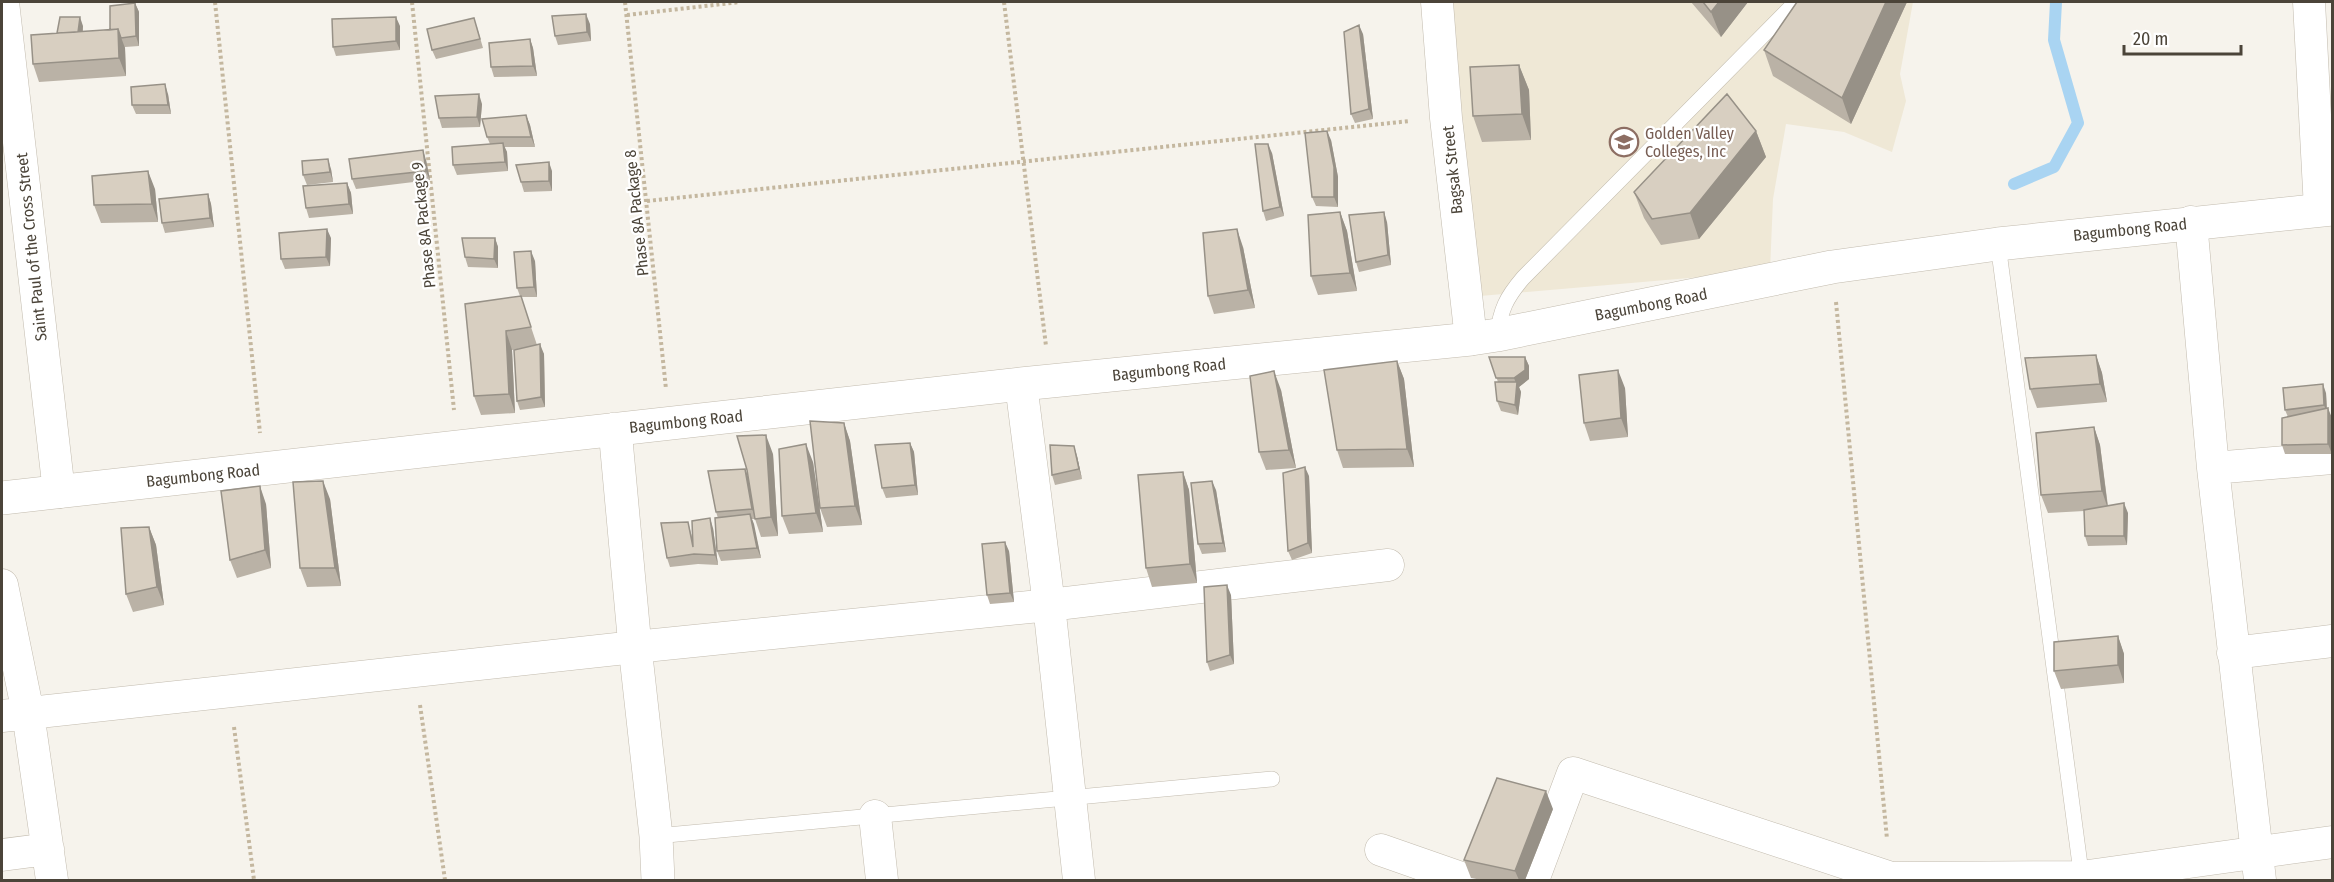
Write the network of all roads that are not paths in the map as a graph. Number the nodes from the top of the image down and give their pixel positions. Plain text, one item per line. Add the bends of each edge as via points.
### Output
1 (3, 2) edge
2 (1437, 2) edge
3 (1796, 2) edge
4 (2309, 2) edge
5 (2326, 209) edge
6 (2191, 222) junction
7 (1998, 244) junction
8 (1484, 337) junction
9 (1036, 382) junction
10 (615, 429) junction
11 (2332, 458) edge
12 (2214, 468) junction
13 (59, 492) junction
14 (2, 498) edge
15 (1388, 565) dead end
16 (2, 585) edge
17 (1049, 605) junction
18 (2332, 641) edge
19 (635, 647) junction
20 (2233, 653) junction
21 (14, 714) edge
22 (1272, 778) dead end
23 (1069, 797) junction
24 (875, 816) junction
25 (656, 836) junction
26 (2332, 842) edge
27 (48, 849) junction
28 (1381, 850) dead end
29 (2, 855) edge
30 (2258, 867) edge
31 (2082, 879) edge
32 (52, 880) edge
33 (658, 880) edge
34 (882, 880) edge
35 (1079, 880) edge
36 (1467, 880) edge
37 (1533, 880) edge

1 - 13 street, Saint Paul of the Cross Street
2 - 8 street, Bagsak Street via 1446,118
3 - 8 lane via 1522,278
4 - 5 street
5 - 6 street, Bagumbong Road
6 - 7 street, Bagumbong Road
6 - 12 street
7 - 8 street, Bagumbong Road via 1833,267
7 - 31 lane
8 - 9 street, Bagumbong Road
9 - 10 street, Bagumbong Road
9 - 17 street
10 - 13 street, Bagumbong Road
10 - 19 street
11 - 12 street
12 - 20 street
13 - 14 street, Bagumbong Road
15 - 17 street
16 - 21 street
17 - 19 street
17 - 23 street
18 - 20 street
19 - 21 street
19 - 25 street
20 - 30 street
21 - 27 street
22 - 23 lane
23 - 24 lane
23 - 35 street
24 - 25 lane
24 - 34 street
25 - 33 street
26 - 30 street
27 - 29 street
27 - 32 street
28 - 36 street
30 - 31 street
31 - 37 street via 1891,878 1574,773

